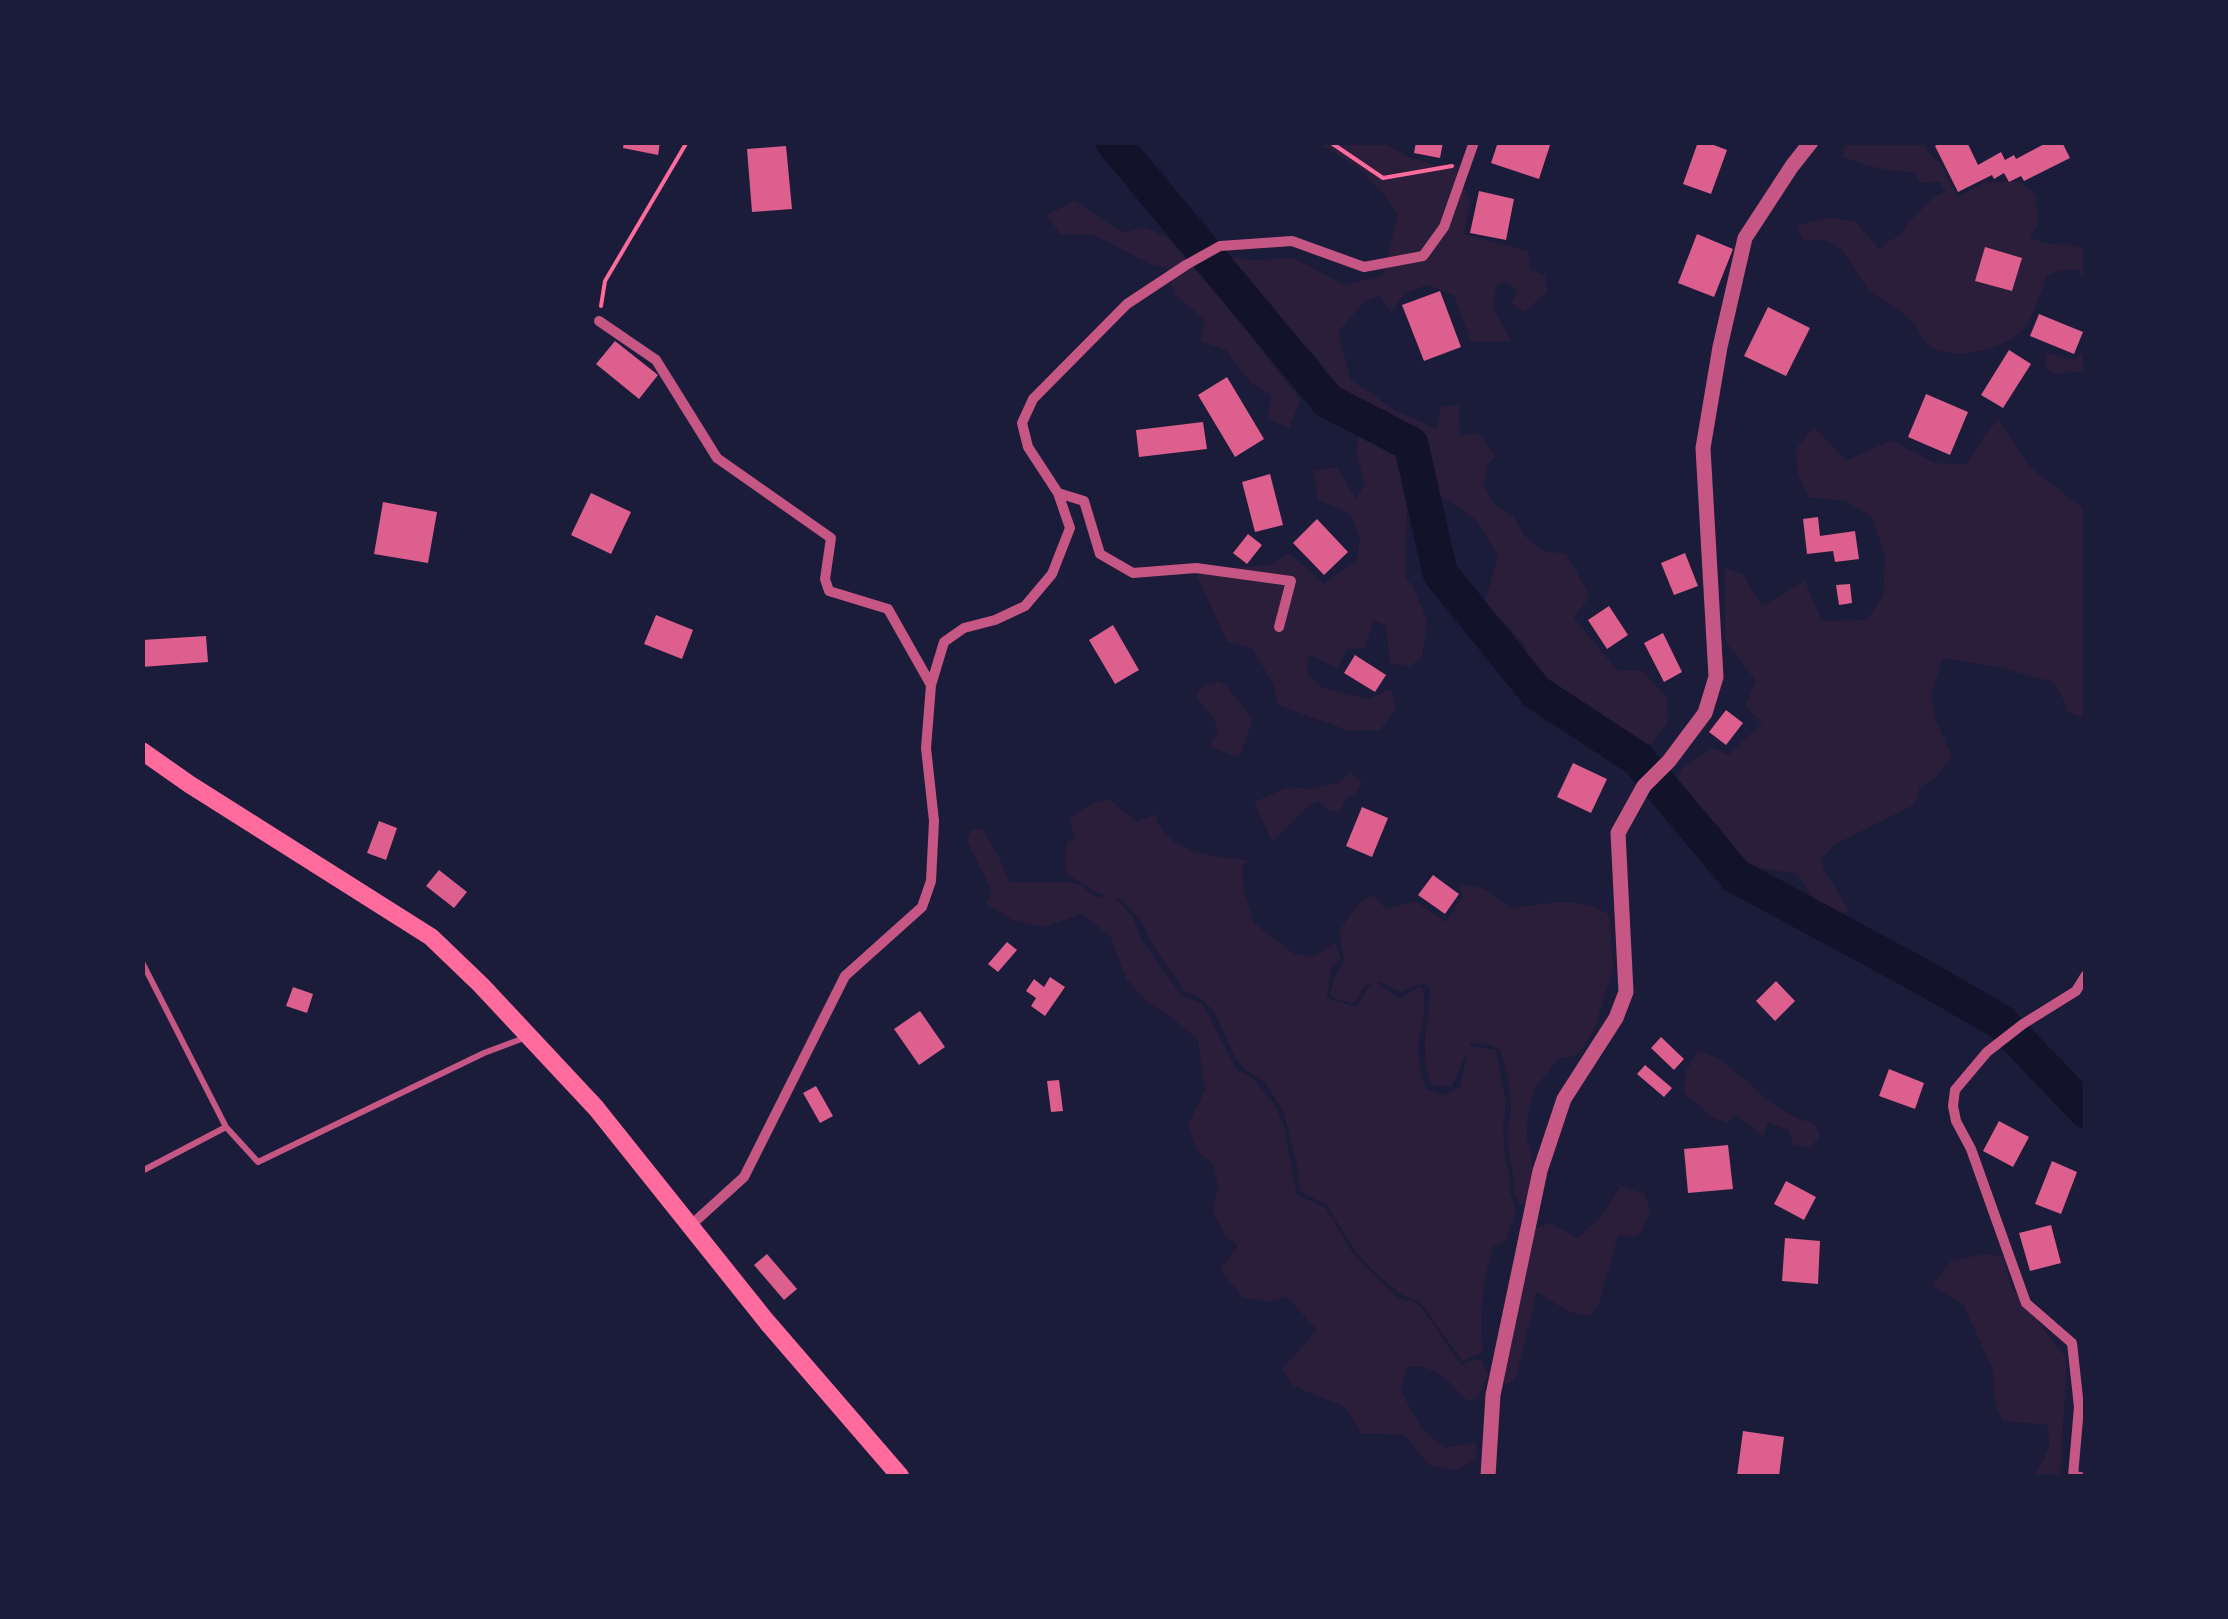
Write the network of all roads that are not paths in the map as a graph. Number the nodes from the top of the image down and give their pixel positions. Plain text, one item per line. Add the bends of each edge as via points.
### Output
1 (1474, 142) edge
2 (1812, 142) edge
3 (599, 321) road end
4 (1058, 493) junction
5 (1279, 627) dead end
6 (931, 685) junction
7 (145, 756) edge
8 (142, 962) edge
9 (2086, 975) edge
10 (530, 1036) junction
11 (226, 1127) junction
12 (142, 1171) edge
13 (690, 1226) junction
14 (900, 1476) edge
15 (1488, 1476) edge
16 (2077, 1476) edge

1 - 4 street via 1444,227 1423,256 1364,267 1292,241 1220,246 1127,304 1033,399 1022,424
2 - 15 street via 1745,238 1703,448 1716,677 1704,713 1644,786 1618,833 1626,992 1564,1099 1540,1171 1494,1395
3 - 6 street via 656,360 718,458 831,538 829,591 888,609
4 - 5 street via 1084,501 1100,554 1133,573 1196,568 1291,581
4 - 6 street via 1070,528 1052,574 1025,606 944,642
6 - 13 street via 926,748 934,821 931,882 922,907 846,976 744,1177
7 - 10 main road via 432,937
8 - 11 lane
9 - 16 street via 2076,991 1987,1052 1954,1090 1953,1106 2026,1303 2072,1343
10 - 11 lane via 258,1162
10 - 13 main road
11 - 12 lane
13 - 14 main road

